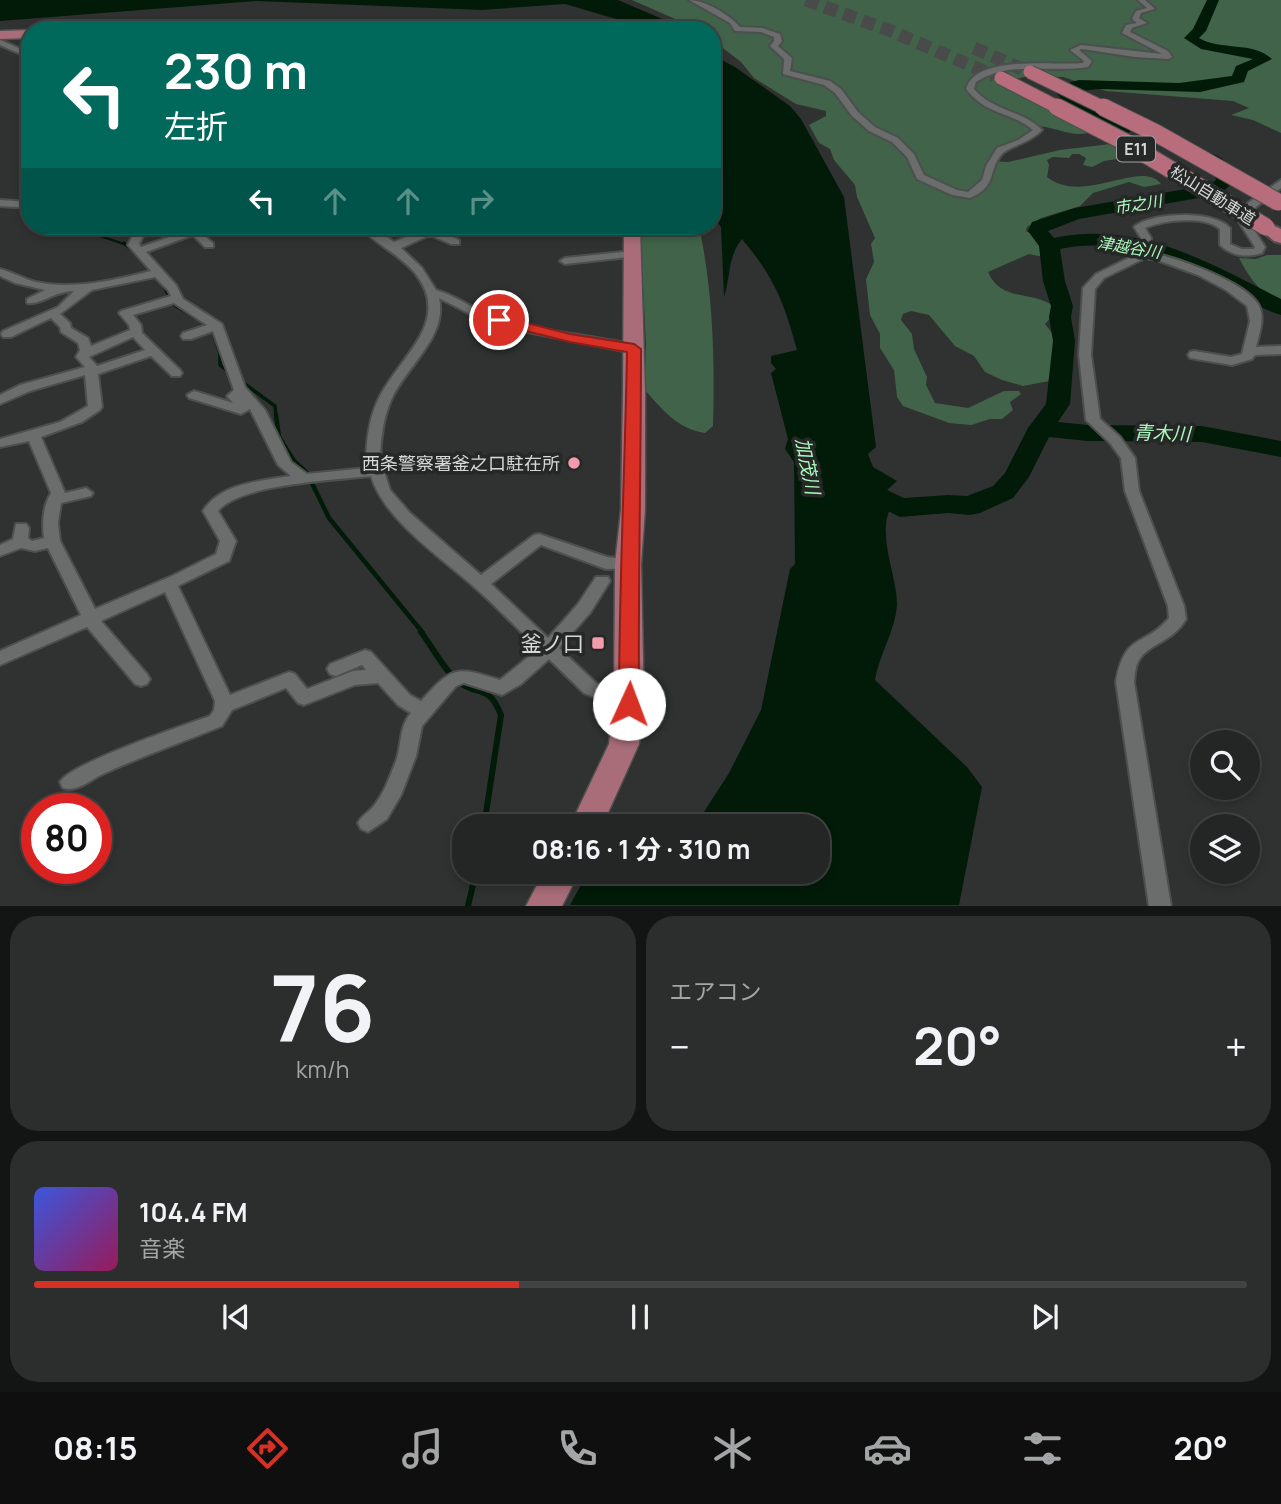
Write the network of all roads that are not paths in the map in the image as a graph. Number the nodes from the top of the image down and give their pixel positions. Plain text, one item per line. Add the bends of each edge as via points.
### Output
1 (692, 0) edge
2 (1141, 0) edge
3 (21, 34) edge
4 (0, 35) edge
5 (0, 42) edge
6 (21, 52) edge
7 (1026, 71) tunnel mouth
8 (998, 77) tunnel mouth
9 (1281, 183) edge
10 (0, 203) edge
11 (1280, 203) edge
12 (21, 204) edge
13 (1274, 232) edge
14 (138, 235) edge
15 (184, 235) edge
16 (199, 235) edge
17 (375, 235) edge
18 (419, 235) edge
19 (444, 235) edge
20 (632, 235) edge
21 (455, 242) dead end
22 (209, 245) dead end
23 (393, 249) junction
24 (139, 251) junction
25 (1145, 251) junction
26 (633, 254) junction
27 (565, 261) dead end
28 (158, 273) junction
29 (3, 277) edge
30 (90, 287) junction
31 (56, 289) junction
32 (431, 292) junction
33 (177, 298) junction
34 (31, 301) dead end
35 (54, 314) junction
36 (216, 326) junction
37 (135, 332) junction
38 (7, 334) dead end
39 (187, 336) dead end
40 (634, 349) junction
41 (1281, 350) edge
42 (153, 351) junction
43 (1249, 351) junction
44 (84, 354) junction
45 (1194, 355) dead end
46 (92, 370) junction
47 (176, 373) dead end
48 (239, 388) junction
49 (194, 395) dead end
50 (0, 400) edge
51 (34, 436) junction
52 (0, 443) edge
53 (373, 470) junction
54 (303, 479) junction
55 (86, 493) dead end
56 (54, 500) junction
57 (52, 541) junction
58 (0, 551) edge
59 (628, 564) junction
60 (602, 581) dead end
61 (169, 584) junction
62 (481, 584) junction
63 (91, 619) junction
64 (547, 647) junction
65 (0, 658) edge
66 (336, 669) dead end
67 (383, 676) junction
68 (141, 680) dead end
69 (629, 704) junction
70 (223, 706) junction
71 (422, 710) junction
72 (69, 782) dead end
73 (592, 814) edge
74 (368, 822) dead end
75 (555, 884) edge
76 (542, 905) edge
77 (1160, 905) edge

1 - 2 street via 738,29 777,36 774,46 788,58 786,72 832,87 872,129 895,140 911,156 920,177 970,195 987,181 990,162 999,149 1022,142 1038,130 983,103 970,89 972,81 984,73 1023,65 1085,65 1088,61 1074,50 1081,47 1168,57 1126,33 1129,27 1143,23 1135,19 1138,12 1152,9
3 - 4 highway
5 - 6 street
7 - 11 highway, 松山自動車道 / E11, bridge via 1146,128
8 - 13 highway, 松山自動車道 / E11, bridge via 1125,142
9 - 25 street via 1252,205 1244,222 1260,247 1258,251 1230,249 1225,245 1224,225 1199,218 1142,223
10 - 12 street
14 - 24 street via 133,245
15 - 24 street
16 - 22 street
17 - 23 street
18 - 23 street
19 - 21 street
20 - 26 highway
23 - 32 street via 421,272
24 - 28 street
25 - 43 street via 1180,263 1253,306 1256,321
25 - 77 street via 1092,282 1085,355 1093,420 1128,458 1132,491 1178,619 1171,629 1130,655 1125,682
26 - 27 street
26 - 40 highway
28 - 30 street
28 - 33 street via 174,286
29 - 31 street
30 - 31 street
30 - 35 street
31 - 34 street
32 - 40 street via 480,315 521,327
32 - 53 street via 431,327 383,403
33 - 36 street
33 - 37 street via 127,306 125,313
35 - 38 street via 24,322
35 - 44 street via 65,329 84,341
36 - 39 street
36 - 48 street
37 - 42 street
37 - 44 street
40 - 59 highway
41 - 43 street
42 - 46 street
42 - 47 street
43 - 45 street via 1248,356 1231,361
44 - 46 street
46 - 50 street via 25,388
46 - 51 street via 95,407 90,413
48 - 49 street via 234,396 241,410
48 - 54 street via 258,410 285,465
51 - 52 street
51 - 56 street via 58,493
53 - 54 street
53 - 62 street via 383,491 405,517
54 - 61 street via 263,485 218,501 210,511 228,541 226,553
55 - 56 street
56 - 57 street
57 - 58 street via 35,547 21,535
57 - 63 street
59 - 62 street via 606,563 539,539
59 - 69 highway
60 - 64 street via 584,610
61 - 63 street
61 - 70 street
62 - 64 street
63 - 65 street
63 - 68 street
64 - 69 street via 590,688
64 - 71 street via 502,688 464,676 450,681
66 - 67 street via 365,657
67 - 70 street via 352,678 304,698 289,678
67 - 71 street via 404,701
69 - 73 highway via 624,744
70 - 72 street via 216,721
71 - 74 street via 413,723 407,756 391,795
75 - 76 highway

